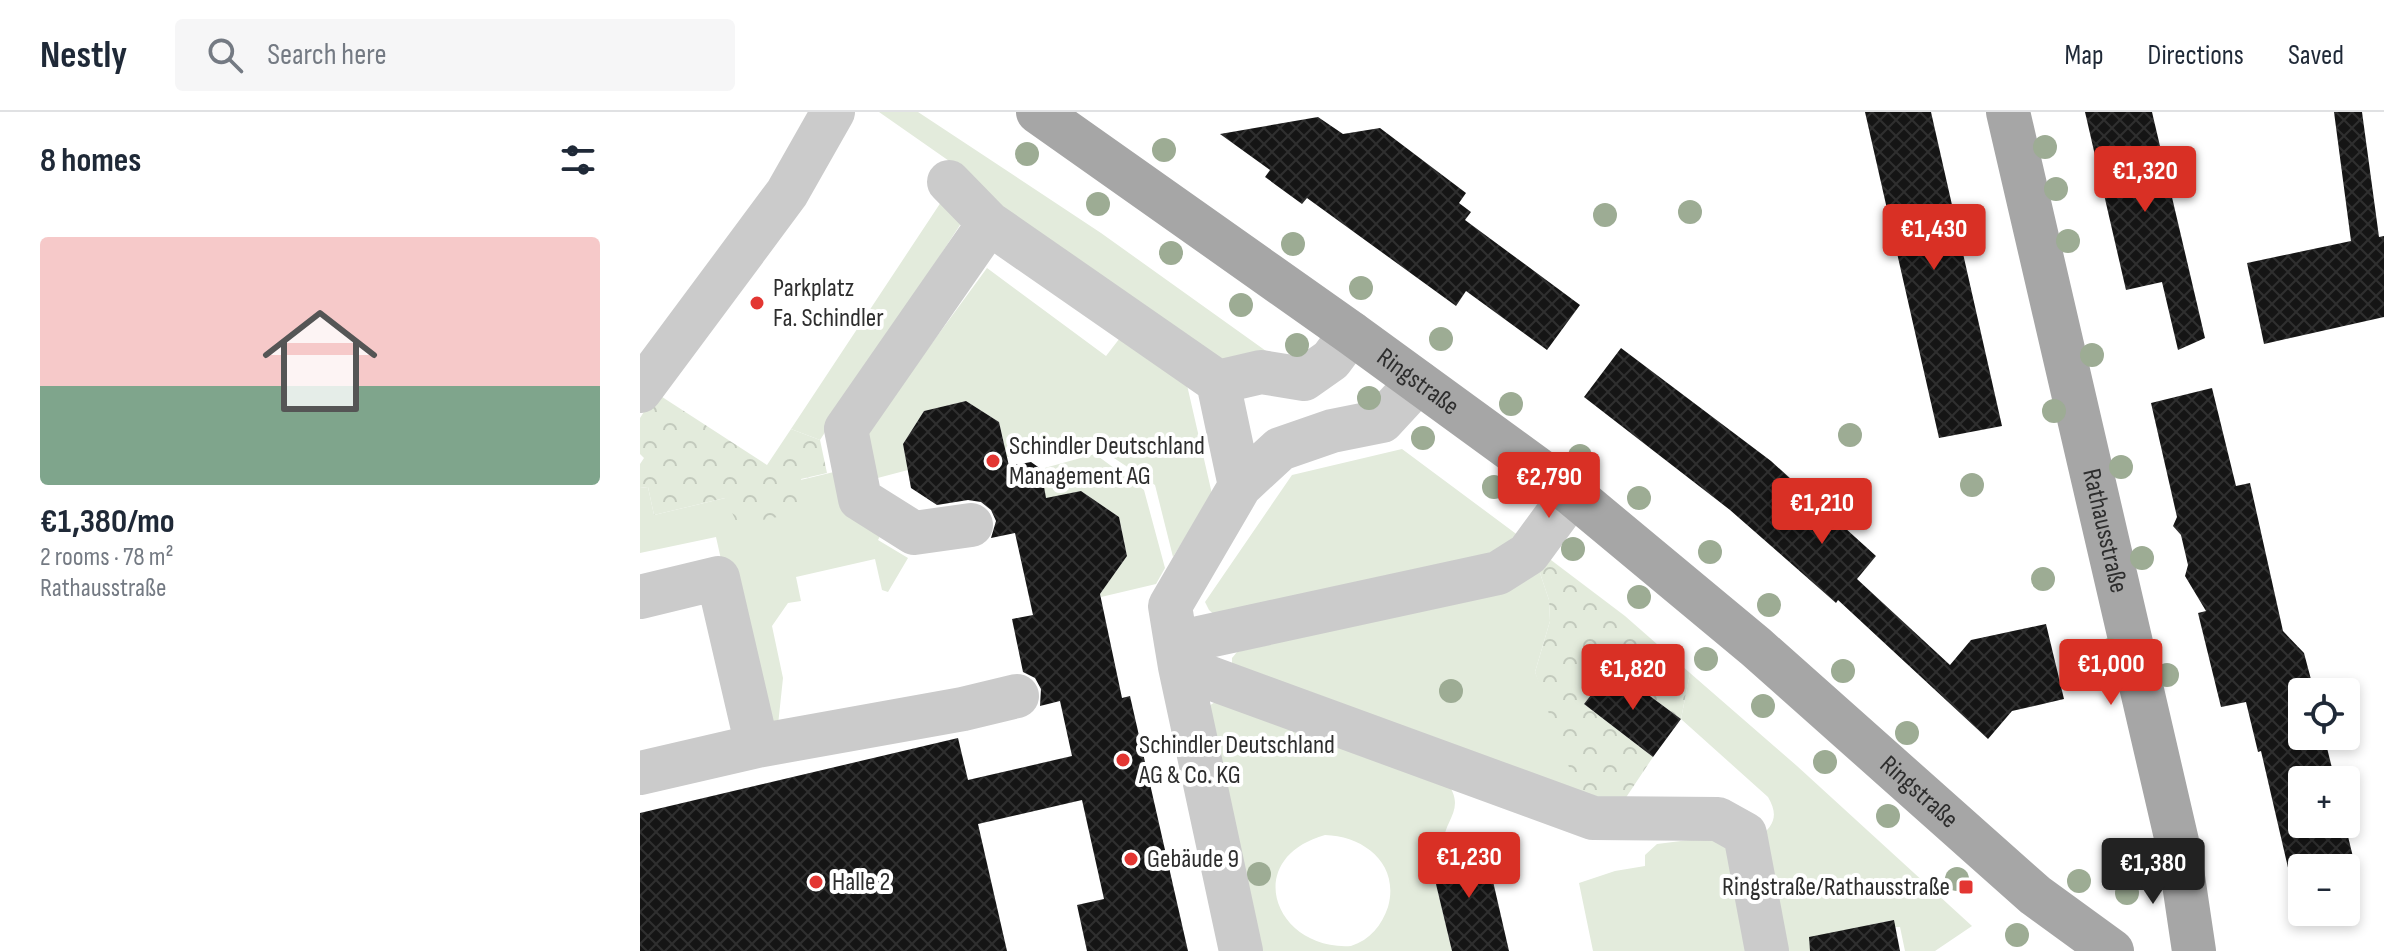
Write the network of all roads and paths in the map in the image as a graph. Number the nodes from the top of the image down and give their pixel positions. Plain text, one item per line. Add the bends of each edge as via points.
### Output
1 (833, 112) edge
2 (1038, 112) edge
3 (2008, 112) edge
4 (949, 182) dead end
5 (989, 223) junction
6 (1351, 333) junction
7 (1218, 382) junction
8 (1418, 382) junction
9 (640, 391) edge
10 (1240, 486) junction
11 (1572, 494) junction
12 (971, 525) dead end
13 (640, 597) edge
14 (1178, 655) junction
15 (1017, 696) dead end
16 (757, 746) junction
17 (640, 773) edge
18 (2088, 945) edge
19 (1241, 951) edge
20 (1767, 951) edge
21 (2194, 951) edge

1 - 9 lane via 787,193
2 - 6 main road, Ringstraße
3 - 21 main road, Rathausstraße via 2179,850
4 - 5 lane
5 - 7 lane
5 - 12 lane via 846,429 860,499 914,533
6 - 7 lane via 1331,360 1304,379 1261,372
6 - 8 main road, Ringstraße
7 - 10 lane
8 - 10 lane via 1382,421 1280,449
8 - 11 main road, Ringstraße
10 - 14 lane via 1170,606
11 - 14 lane via 1528,554 1498,573
11 - 18 main road, Ringstraße via 1756,647
13 - 16 lane via 718,578
14 - 19 lane
14 - 20 lane via 1593,818 1718,819 1745,834
15 - 16 lane
16 - 17 lane

